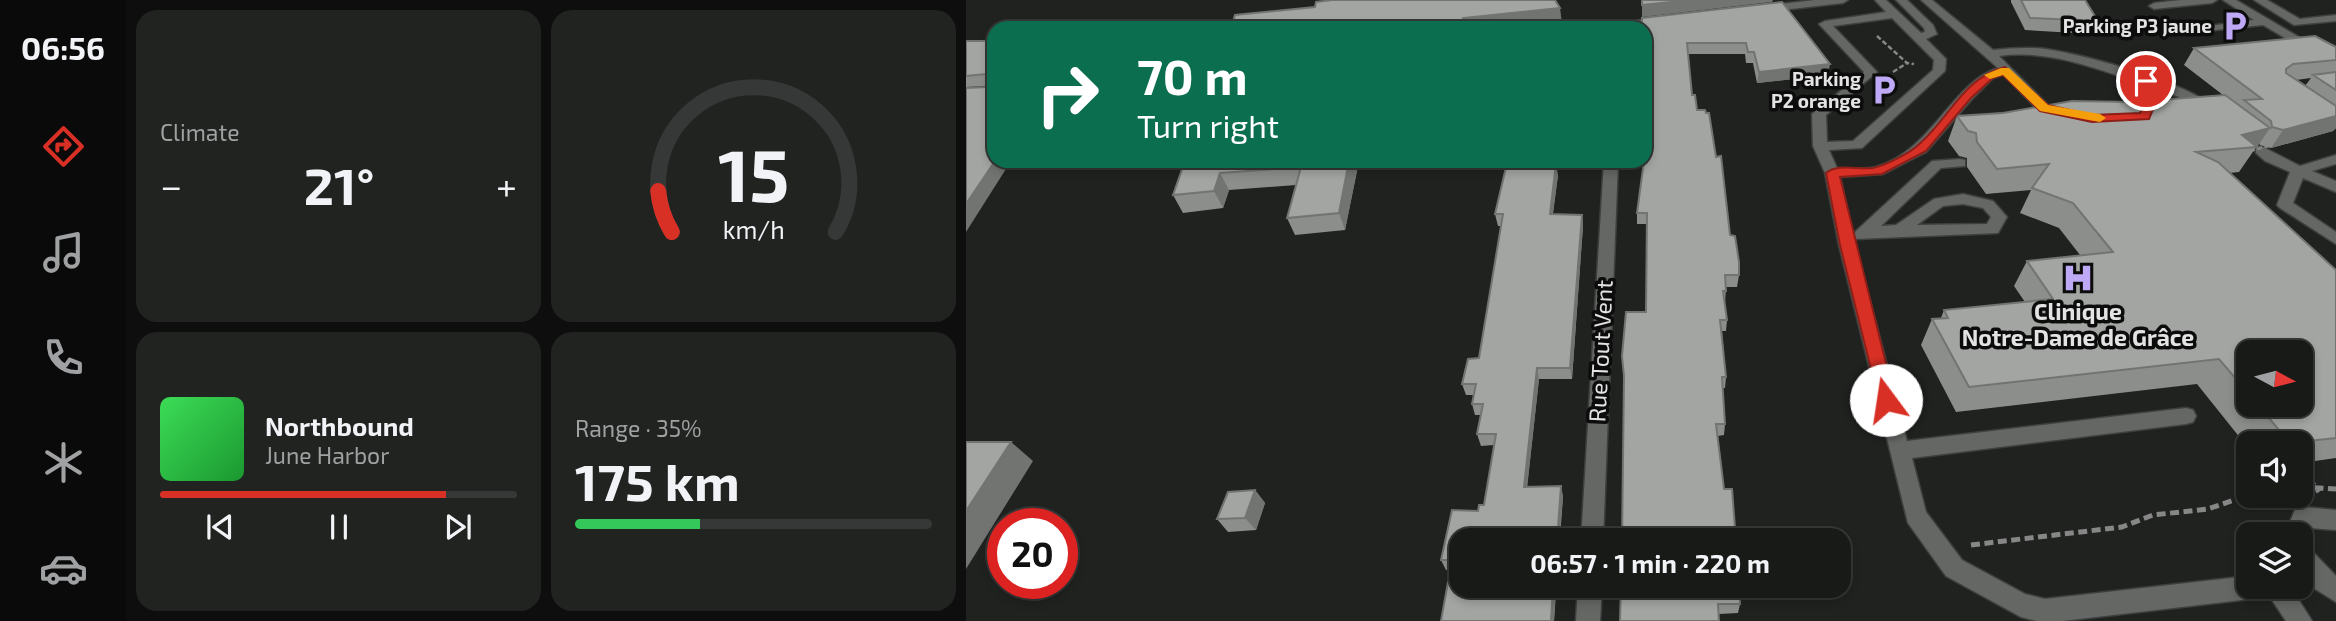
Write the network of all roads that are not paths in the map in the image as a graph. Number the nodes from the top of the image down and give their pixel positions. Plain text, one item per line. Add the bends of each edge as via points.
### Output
1 (1843, 0) edge
2 (1880, 0) edge
3 (1926, 0) edge
4 (2211, 0) edge
5 (2228, 0) edge
6 (2259, 0) edge
7 (2154, 6) dead end
8 (1898, 7) edge
9 (1755, 10) edge
10 (2336, 18) edge
11 (1672, 20) edge
12 (2264, 22) junction
13 (1652, 23) edge
14 (2201, 30) dead end
15 (2305, 46) junction
16 (2278, 49) edge
17 (1990, 54) junction
18 (2336, 64) edge
19 (2005, 70) junction
20 (2146, 81) junction
21 (2080, 116) edge
22 (2131, 117) edge
23 (2227, 123) edge
24 (1820, 146) junction
25 (2261, 149) edge
26 (2336, 159) edge
27 (1960, 163) dead end
28 (1611, 168) edge
29 (2298, 171) junction
30 (1832, 173) junction
31 (2336, 187) edge
32 (1868, 231) junction
33 (1897, 232) junction
34 (2336, 239) edge
35 (1847, 245) junction
36 (2186, 416) dead end
37 (1899, 451) junction
38 (2336, 520) edge
39 (2301, 522) edge
40 (1593, 528) edge
41 (2236, 590) edge
42 (1589, 598) edge
43 (2285, 599) edge
44 (2085, 614) edge
45 (1588, 621) edge
46 (2300, 621) edge

1 - 9 street
2 - 8 street
3 - 17 street
4 - 7 street
5 - 12 street
6 - 10 street via 2298,23
8 - 24 street via 1917,38 1940,60 1939,71 1857,145
8 - 24 street via 1825,24 1871,72 1819,114
11 - 13 street
12 - 14 street
12 - 15 street
15 - 16 street
15 - 18 street
17 - 19 street
17 - 20 street via 2012,49 2069,56
19 - 21 street via 2044,108
19 - 30 street via 1989,75 1922,149 1878,172
20 - 22 street via 2152,97 2145,117
20 - 23 street via 2195,97
24 - 30 street
25 - 29 street
26 - 29 street
27 - 32 street via 1937,164
28 - 40 street, Rue Tout Vent
29 - 31 street
29 - 34 street via 2285,205
30 - 35 street
32 - 33 street
32 - 35 street
33 - 33 street via 1939,202 1963,199 1988,204 1999,216 1992,229
35 - 37 street
36 - 37 street
37 - 44 street via 1916,516 1954,568 2021,605
38 - 39 street via 2303,517
41 - 44 street
42 - 45 street
43 - 46 street

